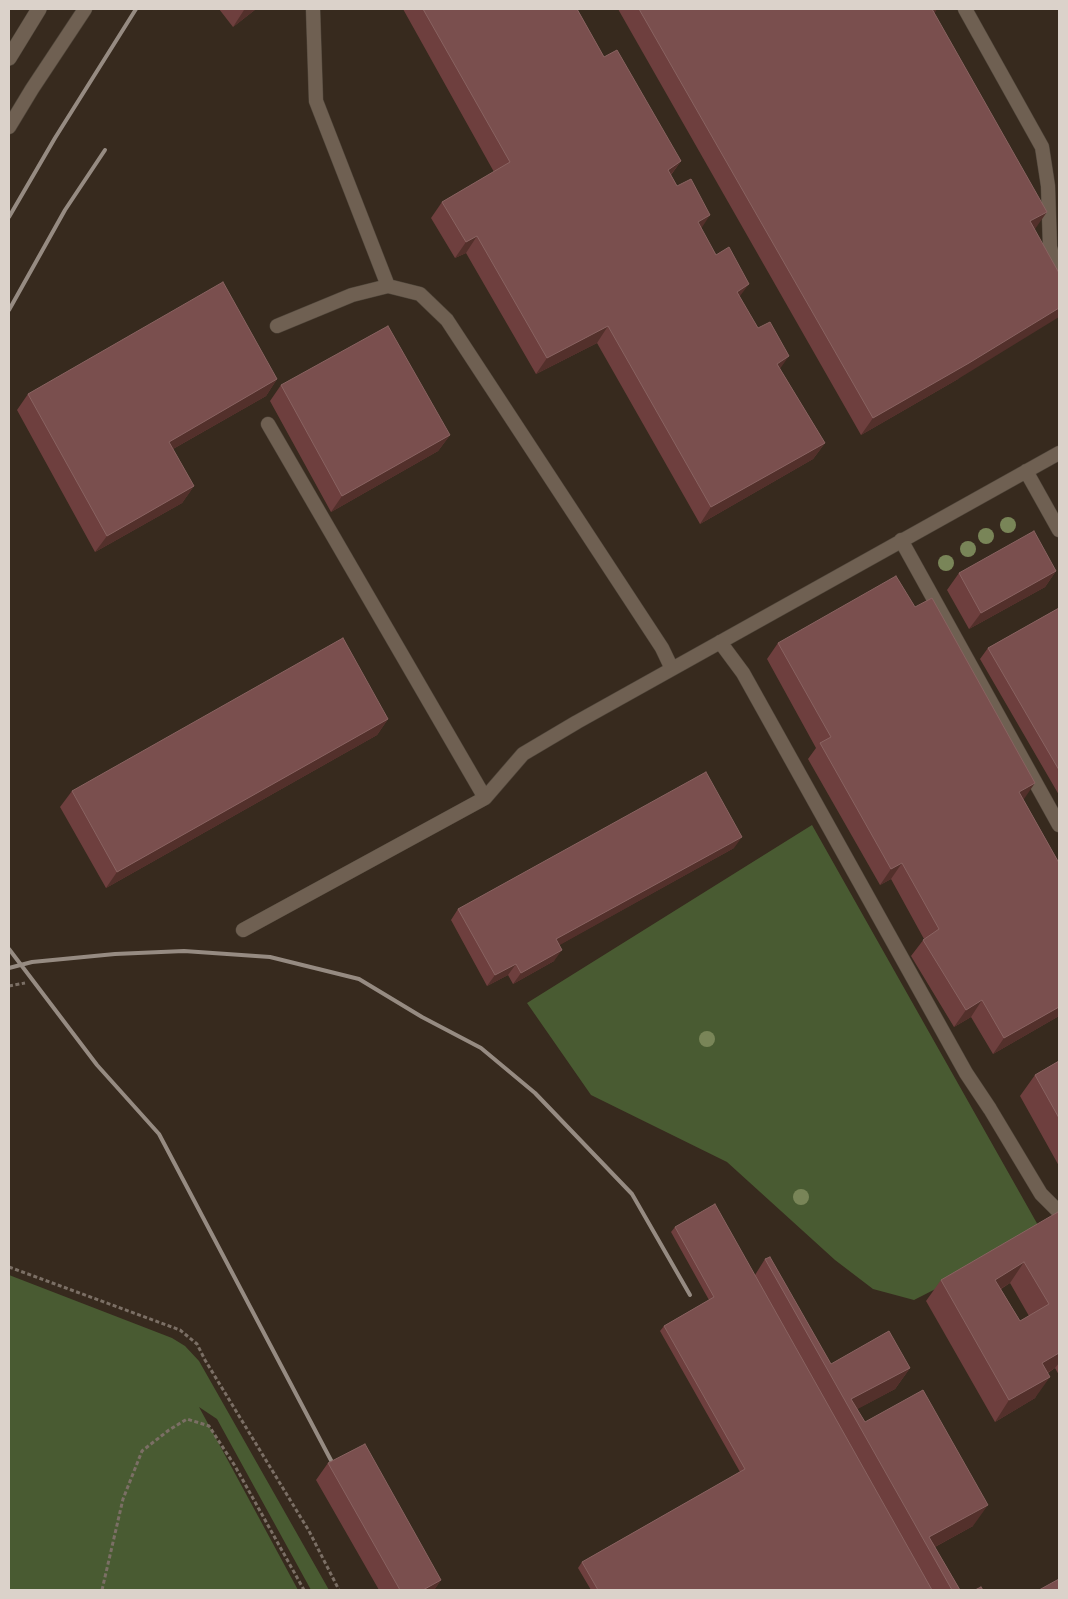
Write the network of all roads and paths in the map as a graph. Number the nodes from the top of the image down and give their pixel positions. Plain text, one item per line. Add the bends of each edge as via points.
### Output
1 (39, 9) edge
2 (85, 9) edge
3 (313, 9) edge
4 (965, 9) edge
5 (9, 58) edge
6 (9, 127) edge
7 (1059, 279) edge
8 (388, 286) junction
9 (277, 326) dead end
10 (268, 424) dead end
11 (1059, 452) edge
12 (1026, 471) junction
13 (1059, 530) edge
14 (901, 540) junction
15 (720, 642) junction
16 (672, 668) junction
17 (485, 798) junction
18 (1059, 825) edge
19 (243, 930) dead end
20 (25, 983) dead end
21 (9, 986) edge
22 (1059, 1212) edge
23 (9, 1267) edge
24 (102, 1590) edge
25 (304, 1590) edge
26 (339, 1590) edge

1 - 5 street
2 - 6 lane
3 - 8 lane via 316,101
4 - 7 lane via 1042,147 1048,186 1050,247
8 - 9 lane via 352,295
8 - 16 lane via 420,294 448,320
10 - 17 lane
11 - 12 lane
12 - 13 lane
12 - 14 lane
14 - 15 lane
14 - 18 lane
15 - 16 lane
15 - 22 lane via 743,673 966,1073 1042,1194
16 - 17 lane via 523,754
17 - 19 lane
20 - 21 path
23 - 26 path via 180,1330 198,1344 310,1531
24 - 25 path via 123,1499 142,1451 187,1419 210,1426

